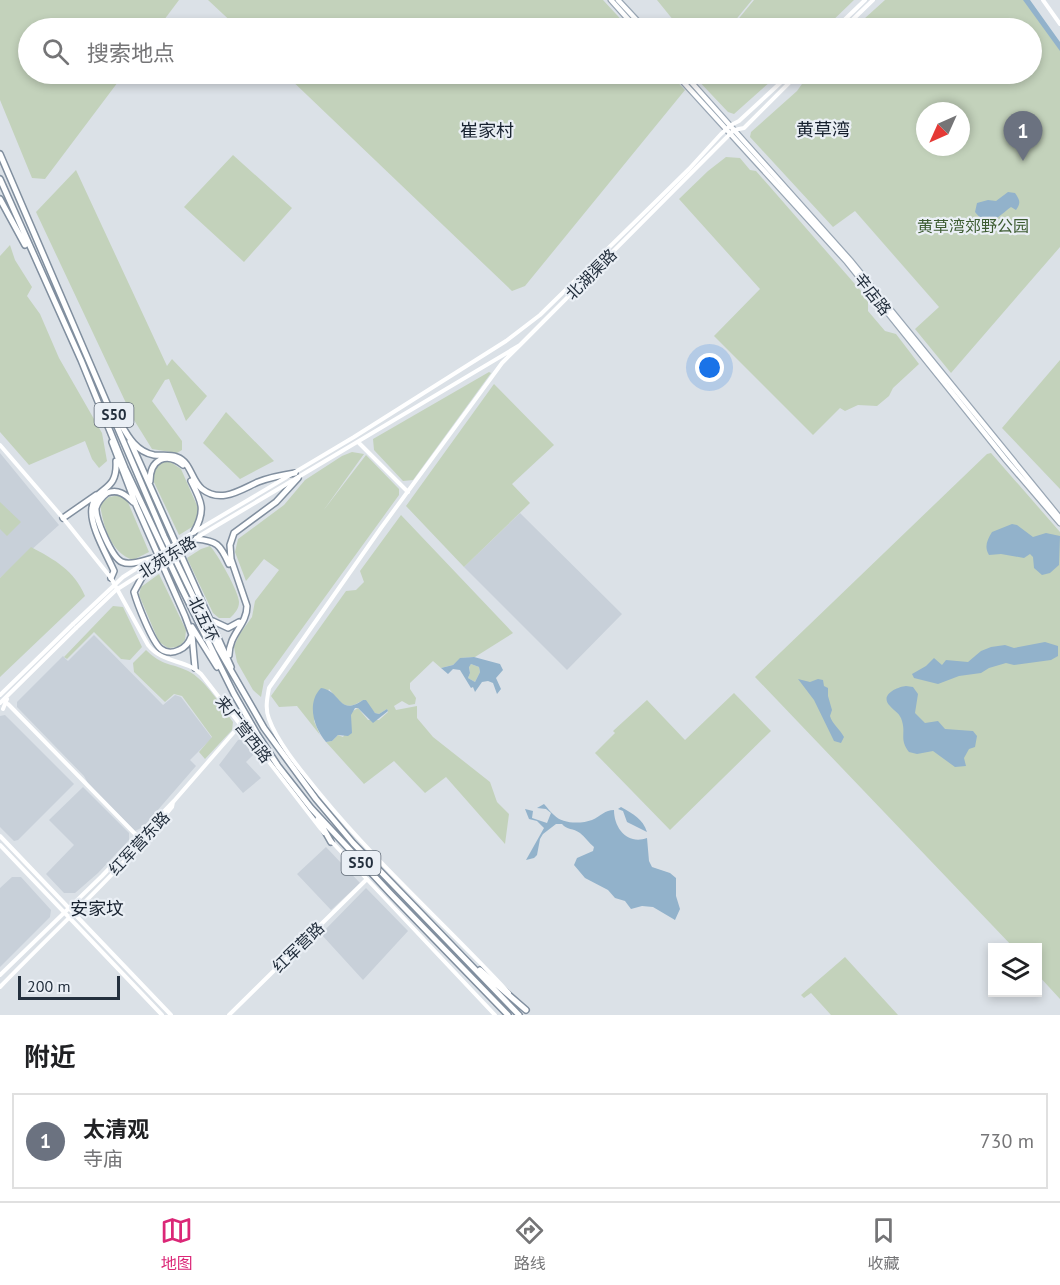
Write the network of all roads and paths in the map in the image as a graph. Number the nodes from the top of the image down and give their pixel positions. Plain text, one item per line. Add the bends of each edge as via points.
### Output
1 (611, 0) edge
2 (618, 0) edge
3 (865, 0) edge
4 (873, 0) edge
5 (1043, 0) edge
6 (627, 18) edge
7 (635, 18) edge
8 (846, 18) edge
9 (854, 18) edge
10 (1060, 24) edge
11 (686, 84) edge
12 (693, 84) edge
13 (779, 84) edge
14 (788, 84) edge
15 (731, 129) junction
16 (0, 154) edge
17 (0, 179) edge
18 (0, 199) edge
19 (41, 273) junction
20 (520, 345) junction
21 (106, 398) junction
22 (100, 406) junction
23 (354, 437) joint
24 (130, 441) junction
25 (358, 442) junction
26 (0, 445) edge
27 (114, 451) junction
28 (296, 475) junction
29 (150, 483) junction
30 (408, 492) junction
31 (97, 495) junction
32 (136, 505) junction
33 (63, 518) junction
34 (1060, 518) edge
35 (1060, 523) edge
36 (195, 535) junction
37 (156, 557) junction
38 (147, 568) junction
39 (111, 578) junction
40 (185, 616) junction
41 (211, 619) junction
42 (75, 626) junction
43 (192, 635) junction
44 (229, 660) junction
45 (195, 668) junction
46 (233, 674) junction
47 (1, 694) edge
48 (234, 694) junction
49 (9, 695) junction
50 (0, 703) edge
51 (8, 704) dead end
52 (3, 709) dead end
53 (241, 724) junction
54 (174, 801) junction
55 (311, 808) junction
56 (0, 836) edge
57 (138, 838) junction
58 (143, 842) junction
59 (332, 842) junction
60 (0, 845) edge
61 (367, 879) junction
62 (70, 907) junction
63 (64, 913) junction
64 (75, 913) junction
65 (69, 919) junction
66 (458, 952) junction
67 (0, 975) edge
68 (0, 987) edge
69 (528, 1013) edge
70 (162, 1015) edge
71 (171, 1015) edge
72 (229, 1015) edge
73 (495, 1015) edge
74 (508, 1015) edge
75 (519, 1015) edge

1 - 6 main road
2 - 7 main road
3 - 8 street
4 - 9 street
5 - 10 street
11 - 15 main road, 辛店路
12 - 15 main road, 辛店路
13 - 15 street, 北湖渠路
14 - 15 street, 北湖渠路 via 744,128
15 - 20 street, 北湖渠路
15 - 23 street, 北湖渠路 via 702,153 540,315
15 - 34 main road, 辛店路 via 850,260
15 - 35 main road, 辛店路 via 847,262
16 - 21 highway, 北五环 / S50
17 - 19 highway, 北五环 / S50
18 - 19 highway
19 - 22 highway, 北五环 / S50
20 - 25 street, 北湖渠路
20 - 30 street via 502,363
21 - 24 highway
21 - 46 highway, 北五环 / S50 via 164,536
22 - 27 highway
22 - 48 highway, 北五环 / S50
23 - 28 street, 北苑东路
24 - 28 highway via 153,455 178,457 186,463 198,486 214,495 234,494 276,476
24 - 29 highway
25 - 28 street, 北苑东路
25 - 30 street
26 - 33 street
27 - 31 highway via 116,478
27 - 32 highway
28 - 36 street, 北苑东路
28 - 44 highway via 276,502 234,533 231,559 247,606 232,638
29 - 36 highway via 154,464 171,458 181,463 202,505
29 - 41 highway
30 - 69 street via 269,688 269,719 297,766 363,846
31 - 33 highway
31 - 39 highway via 92,516 114,571
32 - 37 highway via 126,495 112,491 99,500 96,511 120,562
32 - 40 highway
33 - 39 street
36 - 37 street, 北苑东路, bridge
36 - 38 street, 北苑东路, bridge
36 - 41 highway via 218,544 245,605 241,621 228,628
37 - 42 street, 北苑东路, bridge via 114,585
38 - 42 street, 北苑东路, bridge
38 - 43 highway via 134,592 157,645 161,650 175,652 186,647
39 - 45 street via 153,652
40 - 43 highway
40 - 48 highway
41 - 44 highway
42 - 47 street, 北苑东路
42 - 49 street, 北苑东路
43 - 45 highway
44 - 46 highway
45 - 53 street, 来广营西路
46 - 66 highway, 北五环 / S50 via 264,728 316,799
48 - 55 highway, 北五环 / S50 via 278,766
49 - 50 street, 北苑东路
49 - 52 street
51 - 57 street
53 - 54 street, 红军营东路
53 - 59 street, 来广营西路
54 - 57 street, 红军营东路
54 - 58 street, 红军营东路
55 - 59 highway
55 - 74 highway, 北五环 / S50
56 - 62 street
57 - 58 street
57 - 62 street, 红军营东路
58 - 64 street, 红军营东路
59 - 61 street, 来广营西路
60 - 63 street
61 - 72 street, 红军营路
61 - 73 street, 来广营西路
62 - 63 street, 红军营东路
62 - 64 street
63 - 65 street
63 - 67 street, 红军营东路
64 - 65 street, 红军营东路
64 - 71 street
65 - 68 street, 红军营东路
65 - 70 street
66 - 69 highway
66 - 75 highway, 北五环 / S50

